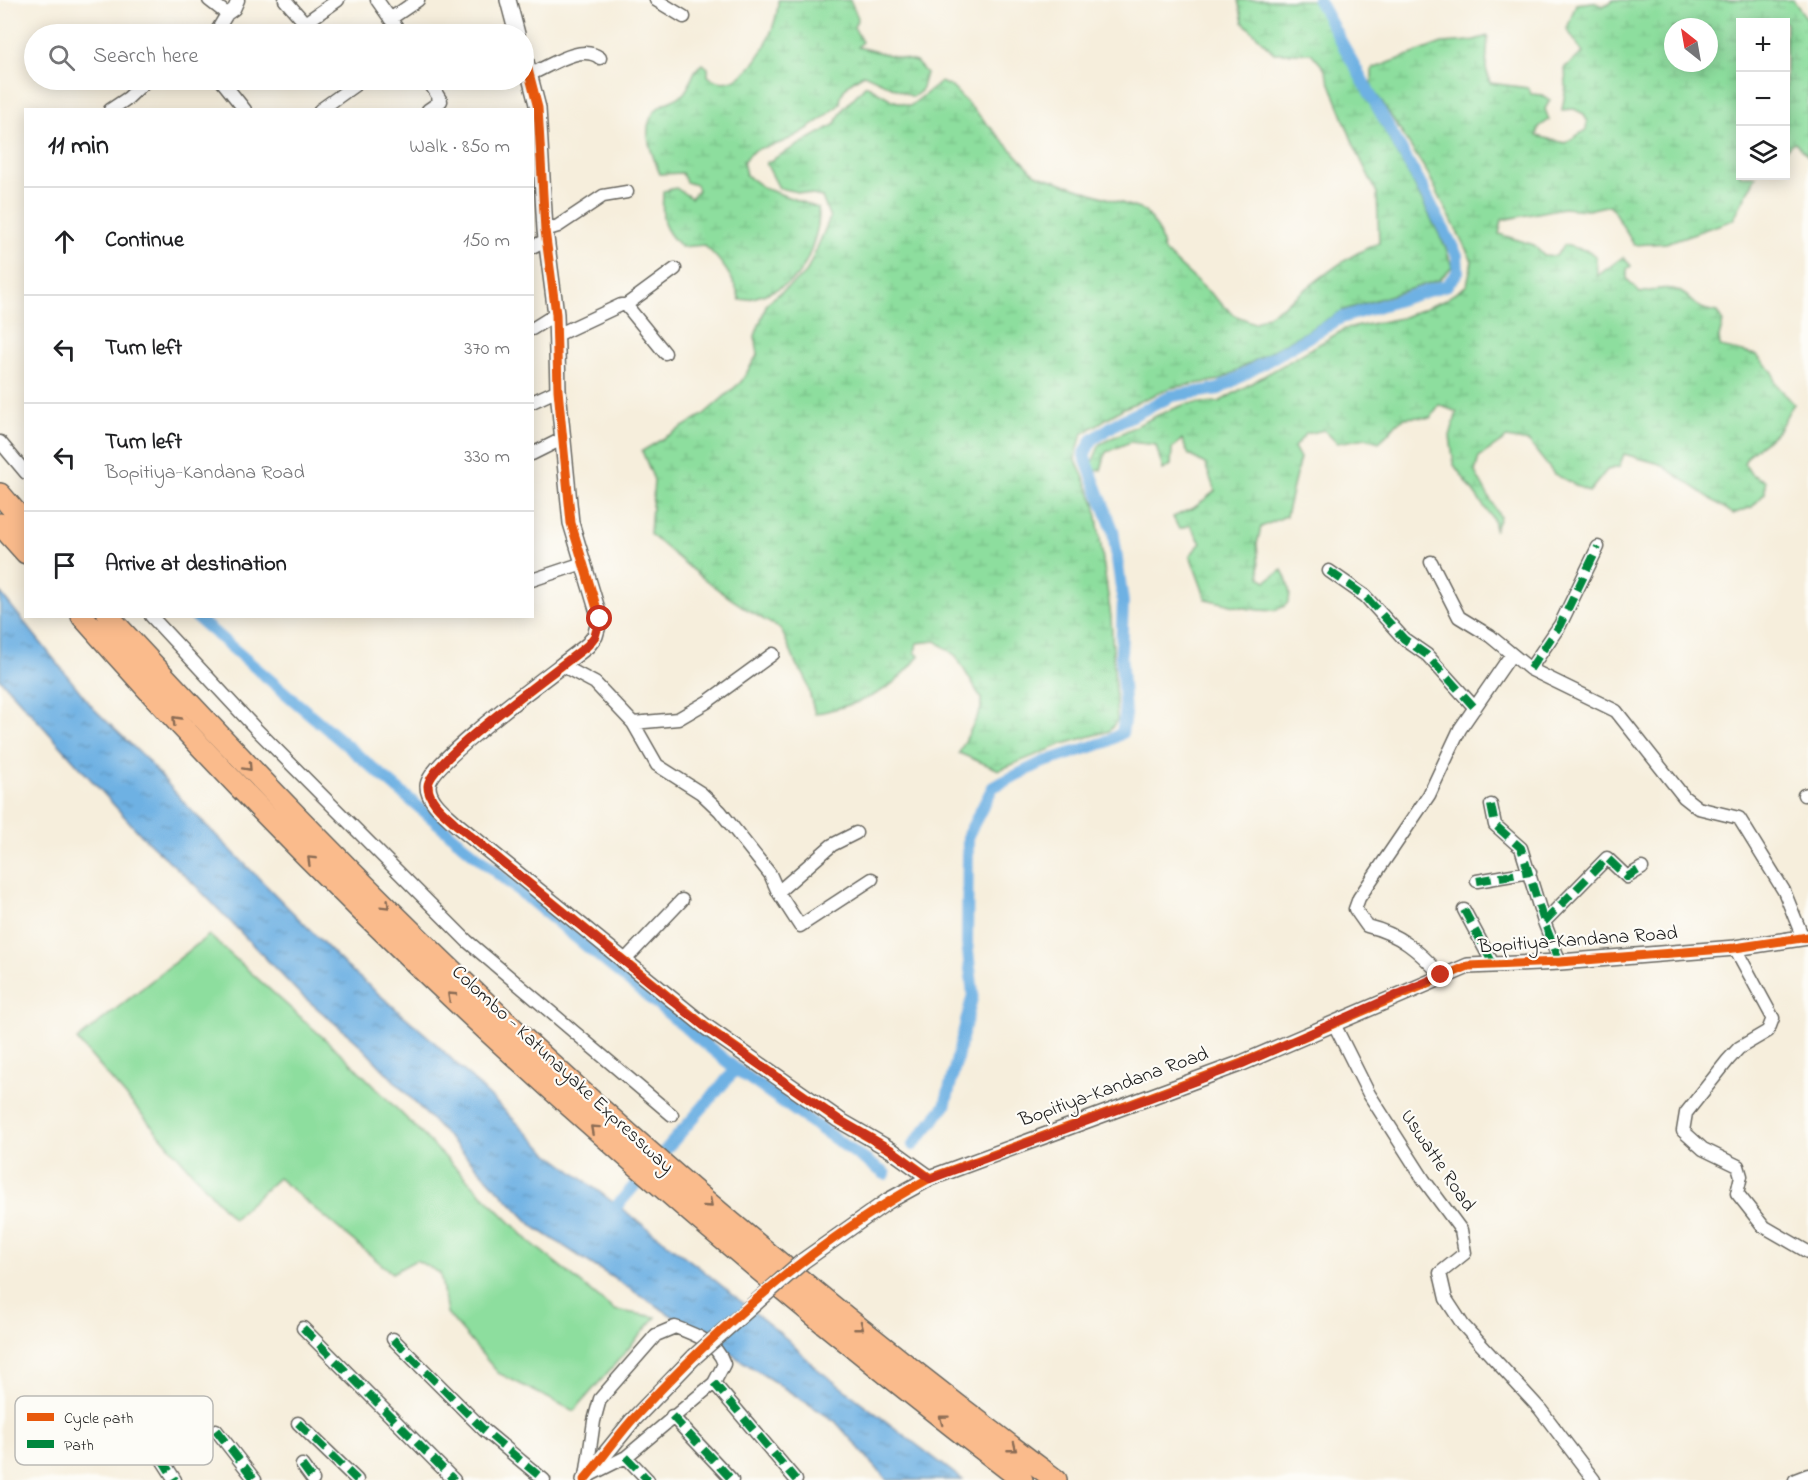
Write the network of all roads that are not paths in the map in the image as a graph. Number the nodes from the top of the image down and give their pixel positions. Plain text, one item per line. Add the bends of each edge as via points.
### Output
1 (209, 0) edge
2 (238, 0) edge
3 (285, 0) edge
4 (338, 0) edge
5 (377, 0) edge
6 (418, 0) edge
7 (508, 0) edge
8 (656, 0) edge
9 (227, 14) junction
10 (684, 17) dead end
11 (390, 18) junction
12 (221, 24) edge
13 (394, 24) edge
14 (514, 24) edge
15 (600, 58) dead end
16 (534, 73) edge
17 (534, 89) edge
18 (136, 90) edge
19 (229, 90) edge
20 (348, 90) edge
21 (435, 90) edge
22 (113, 108) edge
23 (243, 108) edge
24 (323, 108) edge
25 (431, 108) edge
26 (544, 174) junction
27 (534, 186) edge
28 (627, 192) dead end
29 (541, 239) edge
30 (675, 269) dead end
31 (626, 305) junction
32 (556, 314) junction
33 (534, 328) edge
34 (557, 335) junction
35 (664, 353) dead end
36 (558, 390) junction
37 (534, 401) edge
38 (562, 440) junction
39 (0, 442) edge
40 (534, 453) edge
41 (24, 471) edge
42 (0, 494) edge
43 (24, 522) edge
44 (0, 524) edge
45 (1598, 547) dead end
46 (24, 551) edge
47 (1431, 562) dead end
48 (583, 563) junction
49 (1329, 571) dead end
50 (534, 579) edge
51 (84, 618) edge
52 (110, 618) edge
53 (153, 618) edge
54 (773, 654) dead end
55 (1511, 655) junction
56 (563, 666) junction
57 (1530, 669) junction
58 (1475, 708) junction
59 (633, 723) junction
60 (1491, 805) dead end
61 (856, 833) dead end
62 (1642, 868) dead end
63 (1530, 872) junction
64 (872, 879) dead end
65 (1477, 881) dead end
66 (778, 892) junction
67 (682, 900) dead end
68 (1464, 910) dead end
69 (1544, 922) junction
70 (1806, 937) edge
71 (1735, 948) junction
72 (623, 962) junction
73 (1560, 962) junction
74 (1493, 964) junction
75 (1441, 975) junction
76 (1334, 1024) junction
77 (672, 1115) dead end
78 (651, 1166) junction
79 (930, 1179) junction
80 (1808, 1252) edge
81 (303, 1328) dead end
82 (393, 1339) dead end
83 (714, 1383) junction
84 (672, 1416) junction
85 (298, 1423) dead end
86 (216, 1430) dead end
87 (626, 1457) junction
88 (165, 1465) edge
89 (302, 1465) dead end
90 (1808, 1475) edge
91 (585, 1479) edge
92 (175, 1480) edge
93 (255, 1480) edge
94 (313, 1480) edge
95 (357, 1480) edge
96 (454, 1480) edge
97 (544, 1480) edge
98 (648, 1480) edge
99 (732, 1480) edge
100 (796, 1480) edge
101 (1022, 1480) edge
102 (1056, 1480) edge
103 (1594, 1480) edge
104 (1794, 1480) edge

1 - 9 street
2 - 9 street
3 - 4 street via 305,23
5 - 11 street
6 - 11 street
7 - 14 street
8 - 10 street
9 - 12 street
11 - 13 street
15 - 16 street via 594,53 574,54
17 - 26 street
18 - 22 street
19 - 23 street
20 - 24 street
21 - 25 street via 441,101
26 - 27 street
26 - 29 street
28 - 29 street via 603,196
29 - 32 street
30 - 31 street
31 - 34 street
31 - 35 street
32 - 33 street
32 - 34 street
34 - 36 street
36 - 37 street
36 - 38 street
38 - 40 street
38 - 48 street via 571,523
39 - 41 street
42 - 43 highway
44 - 46 highway
45 - 57 street via 1560,625
47 - 55 street via 1459,617
48 - 50 street
48 - 56 street via 599,628 588,645
49 - 58 street via 1365,596
78 -> 51 highway, Colombo - Katunayake Expressway via 438,985 148,692
52 -> 78 highway, Colombo - Katunayake Expressway via 270,790
53 - 77 street via 256,729 466,941
54 - 59 street via 678,719
55 - 57 street
55 - 58 street
56 - 59 street via 595,682
56 - 72 street via 446,759 428,778 428,788 438,806 457,825
57 - 70 street via 1616,711 1684,797 1698,808 1739,818 1784,891
58 - 75 street via 1460,729 1429,795 1355,909 1367,926 1388,931 1415,947
59 - 66 street via 657,765 701,793 720,811 770,874
60 - 63 street via 1495,825 1521,848
61 - 66 street via 832,845
62 - 69 street via 1627,877 1607,858
63 - 65 street
63 - 69 street
64 - 66 street via 800,926
67 - 72 street
68 - 74 street
69 - 73 street
70 - 71 street, Bopitiya-Kandana Road
71 - 73 street, Bopitiya-Kandana Road
71 - 80 street via 1773,1018 1768,1031 1739,1048 1728,1060 1686,1113 1683,1131 1703,1149 1738,1166 1741,1176 1737,1193 1763,1226
72 - 79 street via 734,1047
73 - 74 street, Bopitiya-Kandana Road
74 - 75 street, Bopitiya-Kandana Road via 1468,966
75 - 76 street, Bopitiya-Kandana Road
76 - 79 street, Bopitiya-Kandana Road via 1242,1064
76 - 103 street, Uswatte Road via 1369,1094 1461,1230 1465,1253 1440,1273 1446,1299 1463,1325 1540,1409
101 -> 78 highway, Colombo - Katunayake Expressway via 835,1333
78 -> 102 highway, Colombo - Katunayake Expressway
79 - 91 street, Bopitiya-Kandana Road, bridge via 888,1201 803,1261 694,1357 632,1421
81 - 96 street
82 - 97 street via 484,1430
83 - 84 street
83 - 91 street via 724,1364 721,1353 700,1336 675,1327 656,1335 600,1399
83 - 100 street
84 - 87 street
84 - 99 street
85 - 95 street
86 - 93 street
87 - 91 street
87 - 98 street
88 - 92 street
89 - 94 street
90 - 104 street

